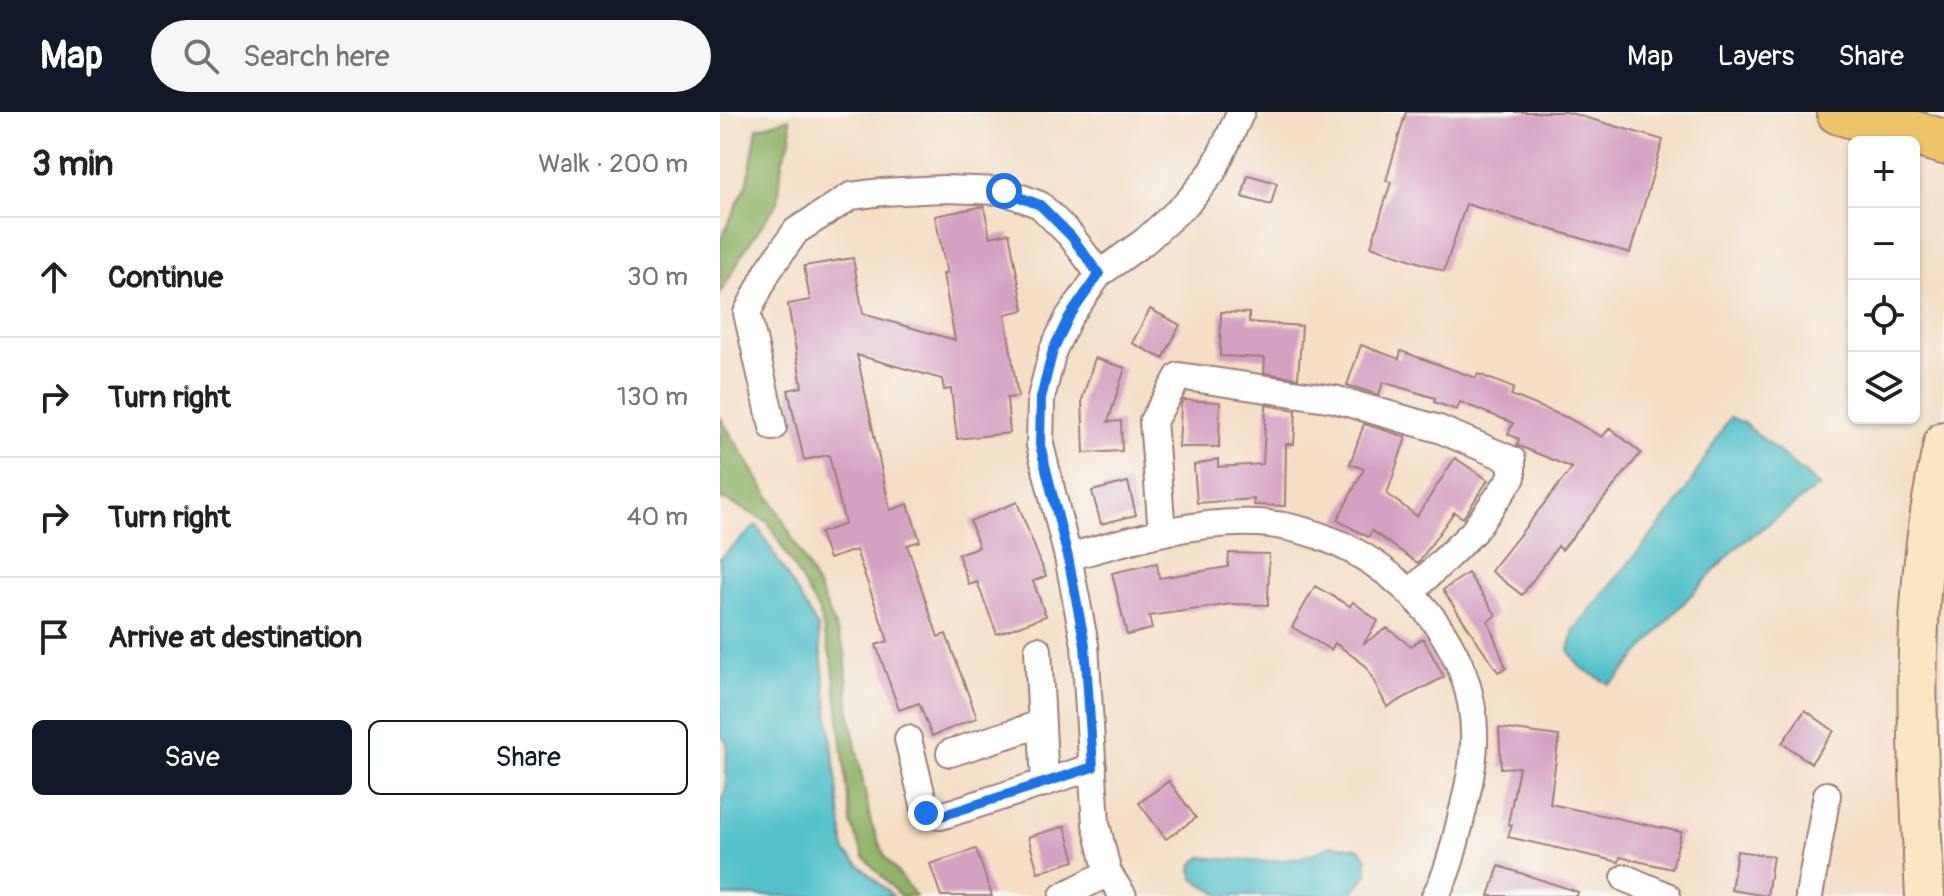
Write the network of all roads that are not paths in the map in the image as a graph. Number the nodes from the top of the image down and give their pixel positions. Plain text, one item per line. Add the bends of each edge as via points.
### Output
1 (1241, 112) edge
2 (1839, 112) edge
3 (1944, 142) edge
4 (1099, 274) junction
5 (773, 427) dead end
6 (1944, 441) edge
7 (1162, 532) junction
8 (1068, 557) junction
9 (1411, 592) junction
10 (1038, 650) dead end
11 (1041, 724) junction
12 (908, 739) dead end
13 (950, 753) dead end
14 (1093, 767) junction
15 (1045, 783) junction
16 (1827, 795) dead end
17 (1108, 873) junction
18 (1625, 878) dead end
19 (1063, 896) edge
20 (1123, 896) edge
21 (1435, 896) edge
22 (1667, 896) edge
23 (1809, 896) edge
24 (1925, 896) edge

1 - 4 street via 1213,171 1188,202
2 - 3 highway
4 - 5 street via 1040,205 1004,191 851,196 796,231 747,313
4 - 8 street via 1053,350 1041,398 1040,445
6 - 24 street via 1930,499 1917,657
7 - 8 street
7 - 9 street via 1260,523 1296,529 1333,541
7 - 9 street via 1153,421 1179,376 1334,399 1439,429 1512,460 1512,477 1473,532
8 - 14 street via 1085,645
9 - 21 street via 1445,634 1466,681 1474,731 1468,788 1452,855
10 - 11 street
11 - 13 street
11 - 15 street
12 - 15 street via 926,813 941,816
14 - 15 street
14 - 17 street via 1096,824
16 - 23 street
17 - 19 street
17 - 20 street
18 - 22 street

